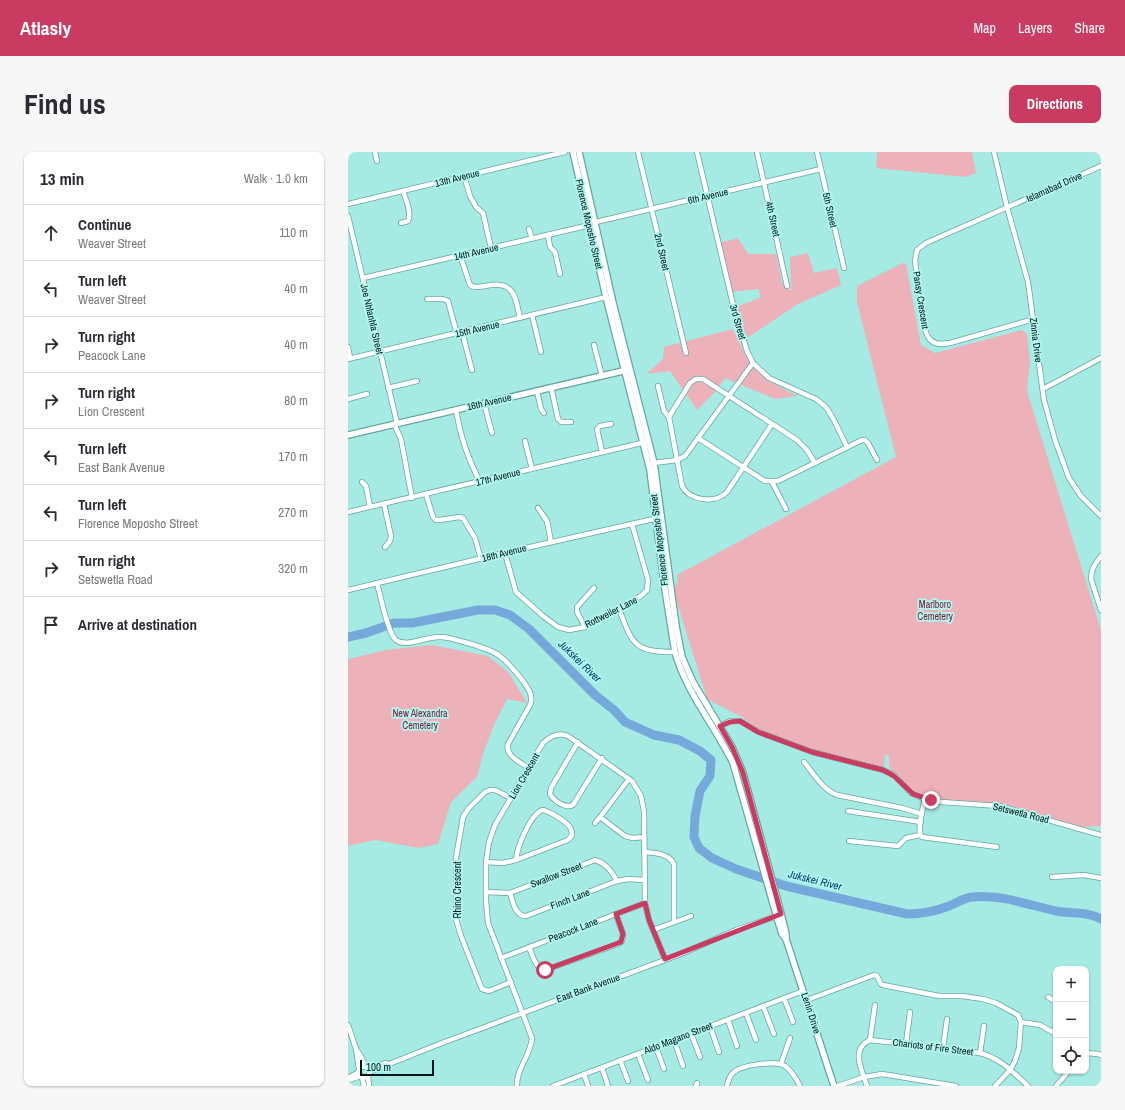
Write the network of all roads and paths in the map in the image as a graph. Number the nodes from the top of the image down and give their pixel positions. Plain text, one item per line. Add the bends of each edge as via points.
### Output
1 (376, 152) edge
2 (565, 152) edge
3 (573, 152) edge
4 (579, 152) edge
5 (638, 152) edge
6 (697, 152) edge
7 (757, 152) edge
8 (817, 152) edge
9 (994, 152) edge
10 (377, 161) dead end
11 (1101, 166) edge
12 (821, 169) junction
13 (464, 176) junction
14 (764, 182) junction
15 (403, 191) junction
16 (708, 196) junction
17 (348, 204) edge
18 (1007, 207) junction
19 (652, 209) junction
20 (348, 216) edge
21 (593, 223) junction
22 (401, 224) dead end
23 (529, 229) dead end
24 (548, 235) junction
25 (532, 239) junction
26 (491, 248) junction
27 (460, 255) junction
28 (844, 268) dead end
29 (560, 274) dead end
30 (363, 278) junction
31 (787, 286) dead end
32 (606, 297) junction
33 (427, 299) dead end
34 (532, 315) junction
35 (520, 318) junction
36 (1034, 319) junction
37 (459, 333) junction
38 (594, 345) dead end
39 (348, 347) edge
40 (379, 351) junction
41 (541, 352) dead end
42 (686, 353) dead end
43 (1101, 358) edge
44 (349, 359) edge
45 (753, 363) junction
46 (472, 370) dead end
47 (626, 370) junction
48 (602, 376) junction
49 (417, 381) dead end
50 (658, 386) dead end
51 (551, 387) junction
52 (388, 388) junction
53 (1042, 389) junction
54 (537, 391) junction
55 (367, 394) dead end
56 (728, 396) junction
57 (348, 399) edge
58 (484, 403) junction
59 (456, 410) junction
60 (544, 413) dead end
61 (669, 417) junction
62 (571, 422) dead end
63 (396, 423) junction
64 (611, 424) dead end
65 (772, 424) junction
66 (492, 433) dead end
67 (348, 435) edge
68 (698, 438) junction
69 (525, 441) dead end
70 (645, 442) junction
71 (847, 447) junction
72 (602, 452) junction
73 (677, 460) junction
74 (877, 460) dead end
75 (654, 463) junction
76 (815, 463) junction
77 (743, 468) junction
78 (532, 469) junction
79 (362, 482) dead end
80 (480, 482) junction
81 (772, 482) junction
82 (426, 494) junction
83 (412, 498) junction
84 (384, 504) junction
85 (370, 507) junction
86 (538, 508) dead end
87 (786, 509) dead end
88 (348, 512) edge
89 (1101, 516) edge
90 (659, 518) junction
91 (632, 524) junction
92 (552, 542) junction
93 (385, 547) dead end
94 (505, 552) junction
95 (1101, 556) edge
96 (481, 559) junction
97 (377, 583) junction
98 (594, 588) dead end
99 (348, 590) edge
100 (619, 609) junction
101 (1101, 610) edge
102 (584, 627) junction
103 (675, 652) junction
104 (720, 726) junction
105 (578, 742) junction
106 (602, 758) junction
107 (804, 762) dead end
108 (529, 768) junction
109 (629, 779) junction
110 (748, 789) junction
111 (742, 791) junction
112 (511, 798) junction
113 (925, 799) junction
114 (848, 810) dead end
115 (922, 814) junction
116 (600, 817) junction
117 (921, 822) junction
118 (596, 823) dead end
119 (920, 835) junction
120 (1101, 835) edge
121 (644, 837) junction
122 (849, 841) dead end
123 (997, 847) dead end
124 (644, 852) junction
125 (516, 860) junction
126 (486, 862) junction
127 (1052, 876) dead end
128 (1101, 878) edge
129 (644, 880) junction
130 (617, 881) junction
131 (486, 892) junction
132 (510, 893) junction
133 (645, 903) junction
134 (776, 903) junction
135 (616, 914) junction
136 (779, 915) junction
137 (690, 916) dead end
138 (674, 922) junction
139 (653, 930) junction
140 (529, 947) junction
141 (501, 958) junction
142 (665, 959) junction
143 (511, 982) junction
144 (803, 991) junction
145 (1048, 997) dead end
146 (784, 998) junction
147 (807, 1000) junction
148 (1053, 1000) edge
149 (875, 1005) dead end
150 (763, 1006) junction
151 (523, 1012) junction
152 (910, 1012) dead end
153 (746, 1013) junction
154 (947, 1019) dead end
155 (728, 1020) junction
156 (793, 1022) dead end
157 (1022, 1022) junction
158 (348, 1025) edge
159 (710, 1026) junction
160 (984, 1026) dead end
161 (1053, 1032) edge
162 (691, 1033) junction
163 (774, 1034) dead end
164 (790, 1038) dead end
165 (674, 1040) junction
166 (756, 1040) dead end
167 (870, 1040) junction
168 (906, 1044) junction
169 (737, 1046) dead end
170 (656, 1047) junction
171 (943, 1048) junction
172 (356, 1049) junction
173 (719, 1052) dead end
174 (1089, 1053) edge
175 (638, 1054) junction
176 (980, 1054) junction
177 (1101, 1055) edge
178 (700, 1057) dead end
179 (620, 1060) junction
180 (781, 1064) junction
181 (683, 1066) dead end
182 (602, 1068) junction
183 (664, 1069) dead end
184 (1010, 1070) junction
185 (368, 1071) junction
186 (360, 1073) junction
187 (584, 1074) junction
188 (1066, 1074) edge
189 (864, 1077) junction
190 (348, 1079) edge
191 (648, 1080) dead end
192 (924, 1080) junction
193 (628, 1082) dead end
194 (567, 1084) edge
195 (364, 1086) edge
196 (369, 1086) edge
197 (517, 1086) edge
198 (553, 1086) edge
199 (588, 1086) edge
200 (608, 1086) edge
201 (727, 1086) edge
202 (800, 1086) edge
203 (834, 1086) edge
204 (838, 1086) edge
205 (867, 1086) edge
206 (923, 1086) edge
207 (956, 1086) edge
208 (995, 1086) edge
209 (1028, 1086) edge
210 (1056, 1086) edge

1 - 10 street
2 - 13 street, 13th Avenue
3 - 21 street, Florence Moposho Street
4 - 21 street, Florence Moposho Street
5 - 19 street, 2nd Street
6 - 16 street, 3rd Street
7 - 14 street, 4th Street
8 - 12 street, 5th Street
9 - 18 street, Zinnia Drive
11 - 18 street, Islamabad Drive
12 - 14 street, 6th Avenue
12 - 28 street, 5th Street
13 - 15 street, 13th Avenue
13 - 26 street via 474,204 483,213
14 - 16 street, 6th Avenue
14 - 31 street, 4th Street
15 - 17 street, 13th Avenue
15 - 22 street via 410,218
16 - 19 street, 6th Avenue
16 - 45 street, 3rd Street via 735,313
18 - 36 street, Zinnia Drive via 1027,275
18 - 36 street, Pansy Crescent via 926,243 917,250 915,261 926,332 933,342 942,344
19 - 21 street, 6th Avenue
19 - 42 street, 2nd Street
20 - 30 street, Joe Nhlanhla Street
21 - 24 street, 14th Avenue
21 - 32 street, Florence Moposho Street
21 - 47 street, Florence Moposho Street
23 - 25 street
24 - 25 street, 14th Avenue
24 - 29 street
25 - 26 street, 14th Avenue
26 - 27 street, 14th Avenue
27 - 30 street, 14th Avenue
27 - 35 street via 470,285 478,287 495,284 510,289
30 - 40 street, Joe Nhlanhla Street
32 - 34 street, 15th Avenue
32 - 47 street, Florence Moposho Street
33 - 37 street via 448,301
34 - 35 street, 15th Avenue
34 - 41 street
35 - 37 street, 15th Avenue
36 - 53 street, Zinnia Drive
37 - 40 street, 15th Avenue
37 - 46 street
38 - 48 street
39 - 44 street
40 - 44 street, 15th Avenue
40 - 52 street, Joe Nhlanhla Street
43 - 53 street
45 - 56 street
45 - 71 street, 3rd Street via 768,378 816,399 826,407
47 - 48 street, 16th Avenue
47 - 70 street, Florence Moposho Street
48 - 51 street, 16th Avenue
49 - 52 street
50 - 61 street via 664,411
51 - 54 street, 16th Avenue
51 - 62 street via 558,419 561,422
52 - 63 street, Joe Nhlanhla Street
53 - 89 street, Zinnia Drive via 1054,440 1068,478
54 - 58 street, 16th Avenue
54 - 60 street
55 - 57 street
56 - 61 street via 706,380 696,379 690,383
56 - 65 street
56 - 68 street
58 - 59 street, 16th Avenue
58 - 66 street
59 - 63 street, 16th Avenue
59 - 80 street via 464,447
61 - 73 street
63 - 67 street, 16th Avenue
63 - 83 street, Joe Nhlanhla Street
64 - 72 street via 597,429
65 - 76 street via 802,444
65 - 77 street
68 - 73 street via 685,456
68 - 77 street
69 - 78 street
70 - 72 street, 17th Avenue
70 - 75 street, Florence Moposho Street
70 - 90 street, Florence Moposho Street
71 - 74 street via 866,440
71 - 76 street
72 - 78 street, 17th Avenue
73 - 75 street
73 - 77 street via 685,491 709,500 719,499 724,495
75 - 90 street, Florence Moposho Street
76 - 81 street
77 - 81 street via 765,481
78 - 80 street, 17th Avenue
79 - 85 street via 366,486
80 - 82 street, 17th Avenue
81 - 87 street
82 - 83 street, 17th Avenue
82 - 96 street via 435,519 463,518 475,538
83 - 84 street, 17th Avenue
84 - 85 street, 17th Avenue
84 - 93 street via 391,536
85 - 88 street, 17th Avenue
86 - 92 street via 547,521
90 - 91 street, 18th Avenue
90 - 103 street, Florence Moposho Street via 667,604
90 - 104 street, Florence Moposho Street via 682,657 693,682
91 - 92 street, 18th Avenue
91 - 100 street, Rottweiler Lane via 648,580 647,590
92 - 94 street, 18th Avenue
94 - 96 street, 18th Avenue
94 - 102 street, Rottweiler Lane via 514,589 518,594 558,627 569,630
95 - 101 street via 1094,564 1091,575
96 - 97 street, 18th Avenue
97 - 99 street, 18th Avenue
97 - 108 street via 389,630 400,642 444,637 487,648 504,658 532,697 530,706 507,747 510,755
98 - 102 street via 577,607
100 - 102 street, Rottweiler Lane
100 - 103 street via 627,631 638,646 655,652
103 - 111 street, Florence Moposho Street via 689,688 730,757
104 - 110 street, Florence Moposho Street via 739,762
104 - 113 street, Setswetla Road via 740,721 758,732 812,752 883,770 894,776 911,793
105 - 106 street, Lion Crescent
105 - 106 street via 551,788 550,794 553,799 565,806 573,805
105 - 108 street, Lion Crescent via 565,734 550,737 543,743
106 - 109 street, Lion Crescent
107 - 115 street via 825,789 837,796
108 - 112 street, Lion Crescent
109 - 116 street
109 - 121 street, Lion Crescent via 639,790 642,800
110 - 111 street
110 - 134 street, Florence Moposho Street
111 - 134 street, Florence Moposho Street
112 - 126 street, Lion Crescent via 492,834
112 - 143 street, Rhino Crescent via 490,790 465,813 456,863 455,901 459,931 482,989 489,991
113 - 115 street
113 - 120 street, Setswetla Road via 999,806
114 - 117 street
115 - 117 street
116 - 118 street
116 - 121 street via 625,836
117 - 119 street
119 - 122 street via 906,838 898,846
119 - 123 street via 922,838
121 - 124 street, Lion Crescent
124 - 129 street, Lion Crescent
124 - 138 street via 666,856 674,864
125 - 125 street via 570,838 570,827 547,810 539,811 520,842
125 - 126 street via 503,863
126 - 131 street, Lion Crescent
127 - 128 street via 1084,875
129 - 130 street, Finch Lane
129 - 133 street, Lion Crescent
130 - 132 street, Swallow Street via 610,870 595,860
130 - 132 street, Finch Lane via 526,916 518,914
131 - 132 street, Swallow Street
131 - 141 street, Lion Crescent via 487,918
133 - 135 street, Peacock Lane
133 - 139 street, Lion Crescent
134 - 136 street, Florence Moposho Street
135 - 140 street, Peacock Lane
135 - 140 street via 623,934 622,941 618,944 545,970 537,966
136 - 142 street, East Bank Avenue
136 - 144 street, Lenin Drive via 782,934
137 - 138 street
138 - 139 street
139 - 142 street, Lion Crescent
140 - 141 street, Peacock Lane
141 - 143 street, Lion Crescent
142 - 151 street, East Bank Avenue
143 - 151 street, Lion Crescent
144 - 146 street, Aldo Magano Street
144 - 147 street, Lenin Drive
145 - 148 street
146 - 150 street, Aldo Magano Street
146 - 156 street
147 - 157 street via 874,975 883,985 939,996 962,996 990,1001 1015,1013
147 - 203 street, Lenin Drive
149 - 167 street
150 - 153 street, Aldo Magano Street
150 - 163 street
151 - 185 street, East Bank Avenue
151 - 197 street, Lion Crescent via 532,1041 518,1075
152 - 168 street
153 - 155 street, Aldo Magano Street
153 - 166 street
154 - 171 street
155 - 159 street, Aldo Magano Street
155 - 169 street
157 - 161 street via 1040,1025
157 - 184 street via 1017,1055
158 - 172 street
159 - 162 street, Aldo Magano Street
159 - 173 street
160 - 176 street
162 - 165 street, Aldo Magano Street
162 - 178 street
164 - 180 street
165 - 170 street, Aldo Magano Street
165 - 181 street
167 - 168 street, Chariots of Fire Street
167 - 189 street via 862,1045 859,1054
168 - 171 street, Chariots of Fire Street
170 - 175 street, Aldo Magano Street
170 - 183 street
171 - 176 street, Chariots of Fire Street
172 - 185 street
172 - 186 street
174 - 177 street
175 - 179 street, Aldo Magano Street
175 - 191 street
176 - 184 street, Chariots of Fire Street via 996,1059
179 - 182 street, Aldo Magano Street
179 - 193 street
180 - 201 street via 766,1064 737,1070 732,1074
180 - 202 street via 789,1069
182 - 187 street, Aldo Magano Street
182 - 200 street
184 - 208 street
184 - 209 street, Chariots of Fire Street
185 - 186 street
185 - 186 street
185 - 196 street
186 - 190 street
186 - 195 street
187 - 194 street, Aldo Magano Street
187 - 199 street
188 - 210 street
189 - 192 street via 882,1074
189 - 204 street
189 - 205 street
192 - 206 street
192 - 207 street
194 - 198 street, Aldo Magano Street

